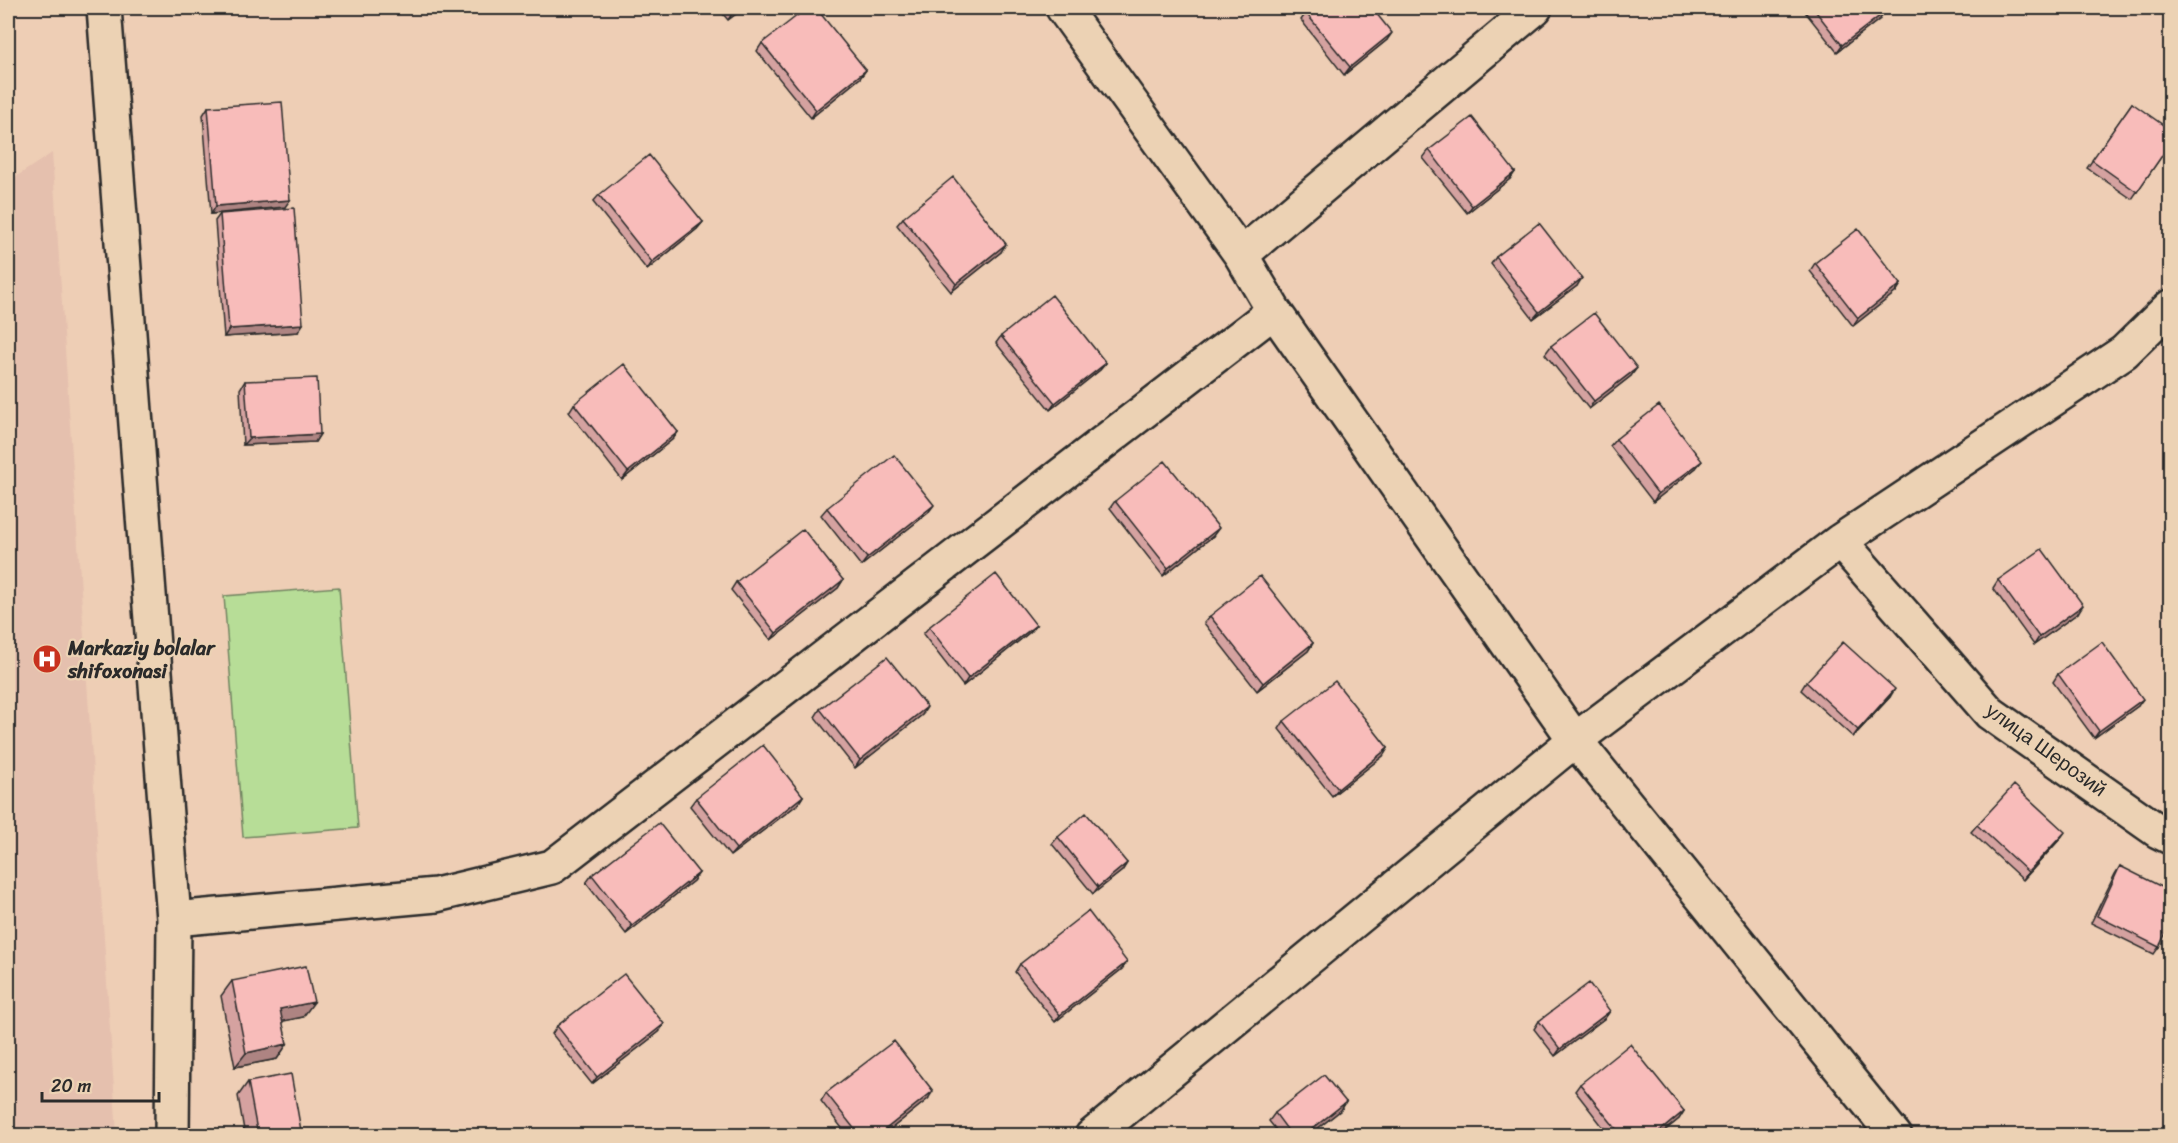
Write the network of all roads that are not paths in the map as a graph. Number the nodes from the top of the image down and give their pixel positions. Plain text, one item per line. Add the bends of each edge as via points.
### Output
1 (104, 8) edge
2 (1063, 8) edge
3 (1535, 8) edge
4 (1241, 255) junction
5 (2170, 307) edge
6 (1274, 311) junction
7 (1840, 541) junction
8 (1575, 740) junction
9 (2170, 837) edge
10 (174, 919) junction
11 (172, 1136) edge
12 (1092, 1136) edge
13 (1895, 1136) edge

1 - 10 street
2 - 4 street
3 - 4 street
4 - 6 street
5 - 7 street via 2124,352
6 - 8 street
6 - 10 street via 552,867 436,895
7 - 8 street
7 - 9 street, улица Шерозий via 1990,713
8 - 12 street
8 - 13 street
10 - 11 street

